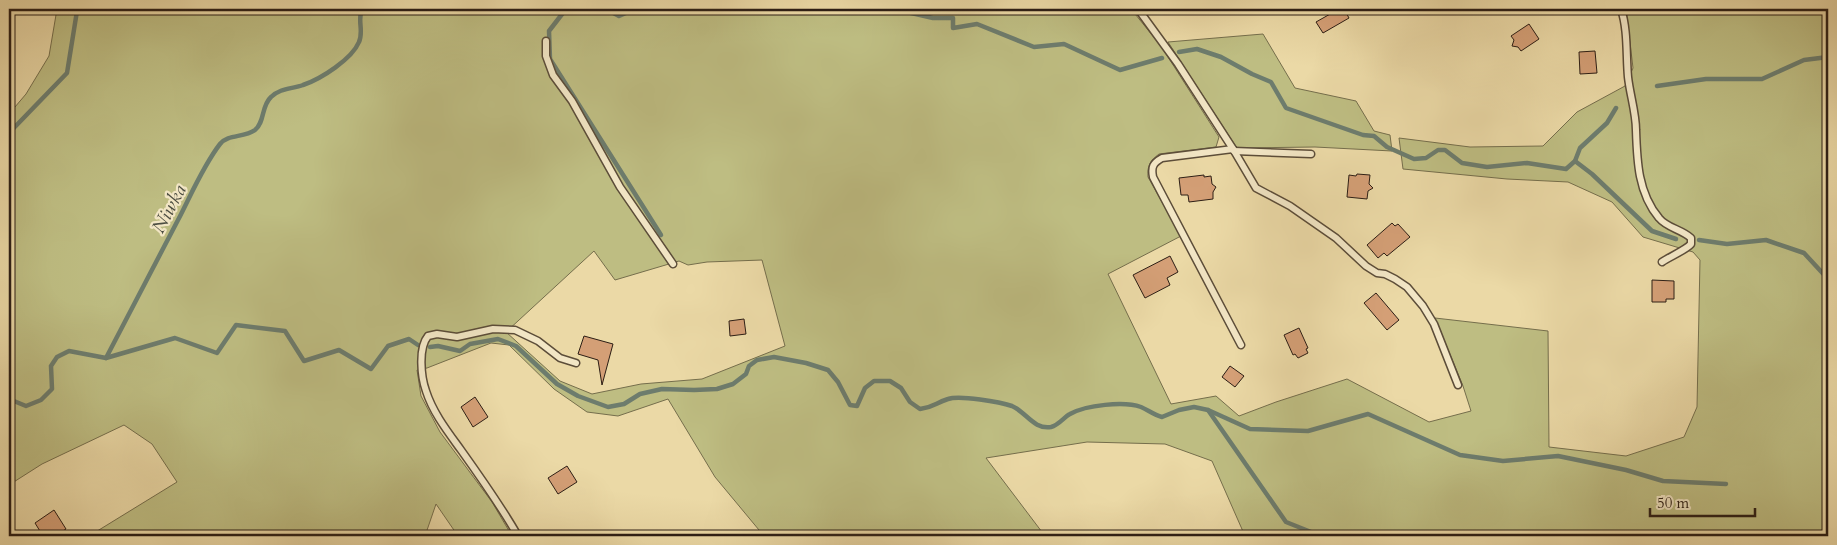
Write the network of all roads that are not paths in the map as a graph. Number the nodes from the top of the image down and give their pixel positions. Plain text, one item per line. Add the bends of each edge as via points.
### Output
1 (1138, 9) edge
2 (1621, 9) edge
3 (546, 41) dead end
4 (1234, 150) junction
5 (1311, 154) dead end
6 (1662, 262) dead end
7 (673, 264) dead end
8 (1241, 345) dead end
9 (576, 363) dead end
10 (1458, 385) dead end
11 (518, 536) edge

1 - 4 lane
2 - 6 lane via 1641,182 1660,220 1691,238 1688,247
3 - 7 lane via 546,56 553,75 572,101 620,187
4 - 5 lane
4 - 8 lane via 1162,158 1151,169
4 - 10 lane via 1256,188 1290,206 1336,238 1366,266 1407,287 1434,324
9 - 11 lane via 560,358 538,341 515,330 493,329 457,337 437,334 428,336 423,342 421,361 426,391 440,420

